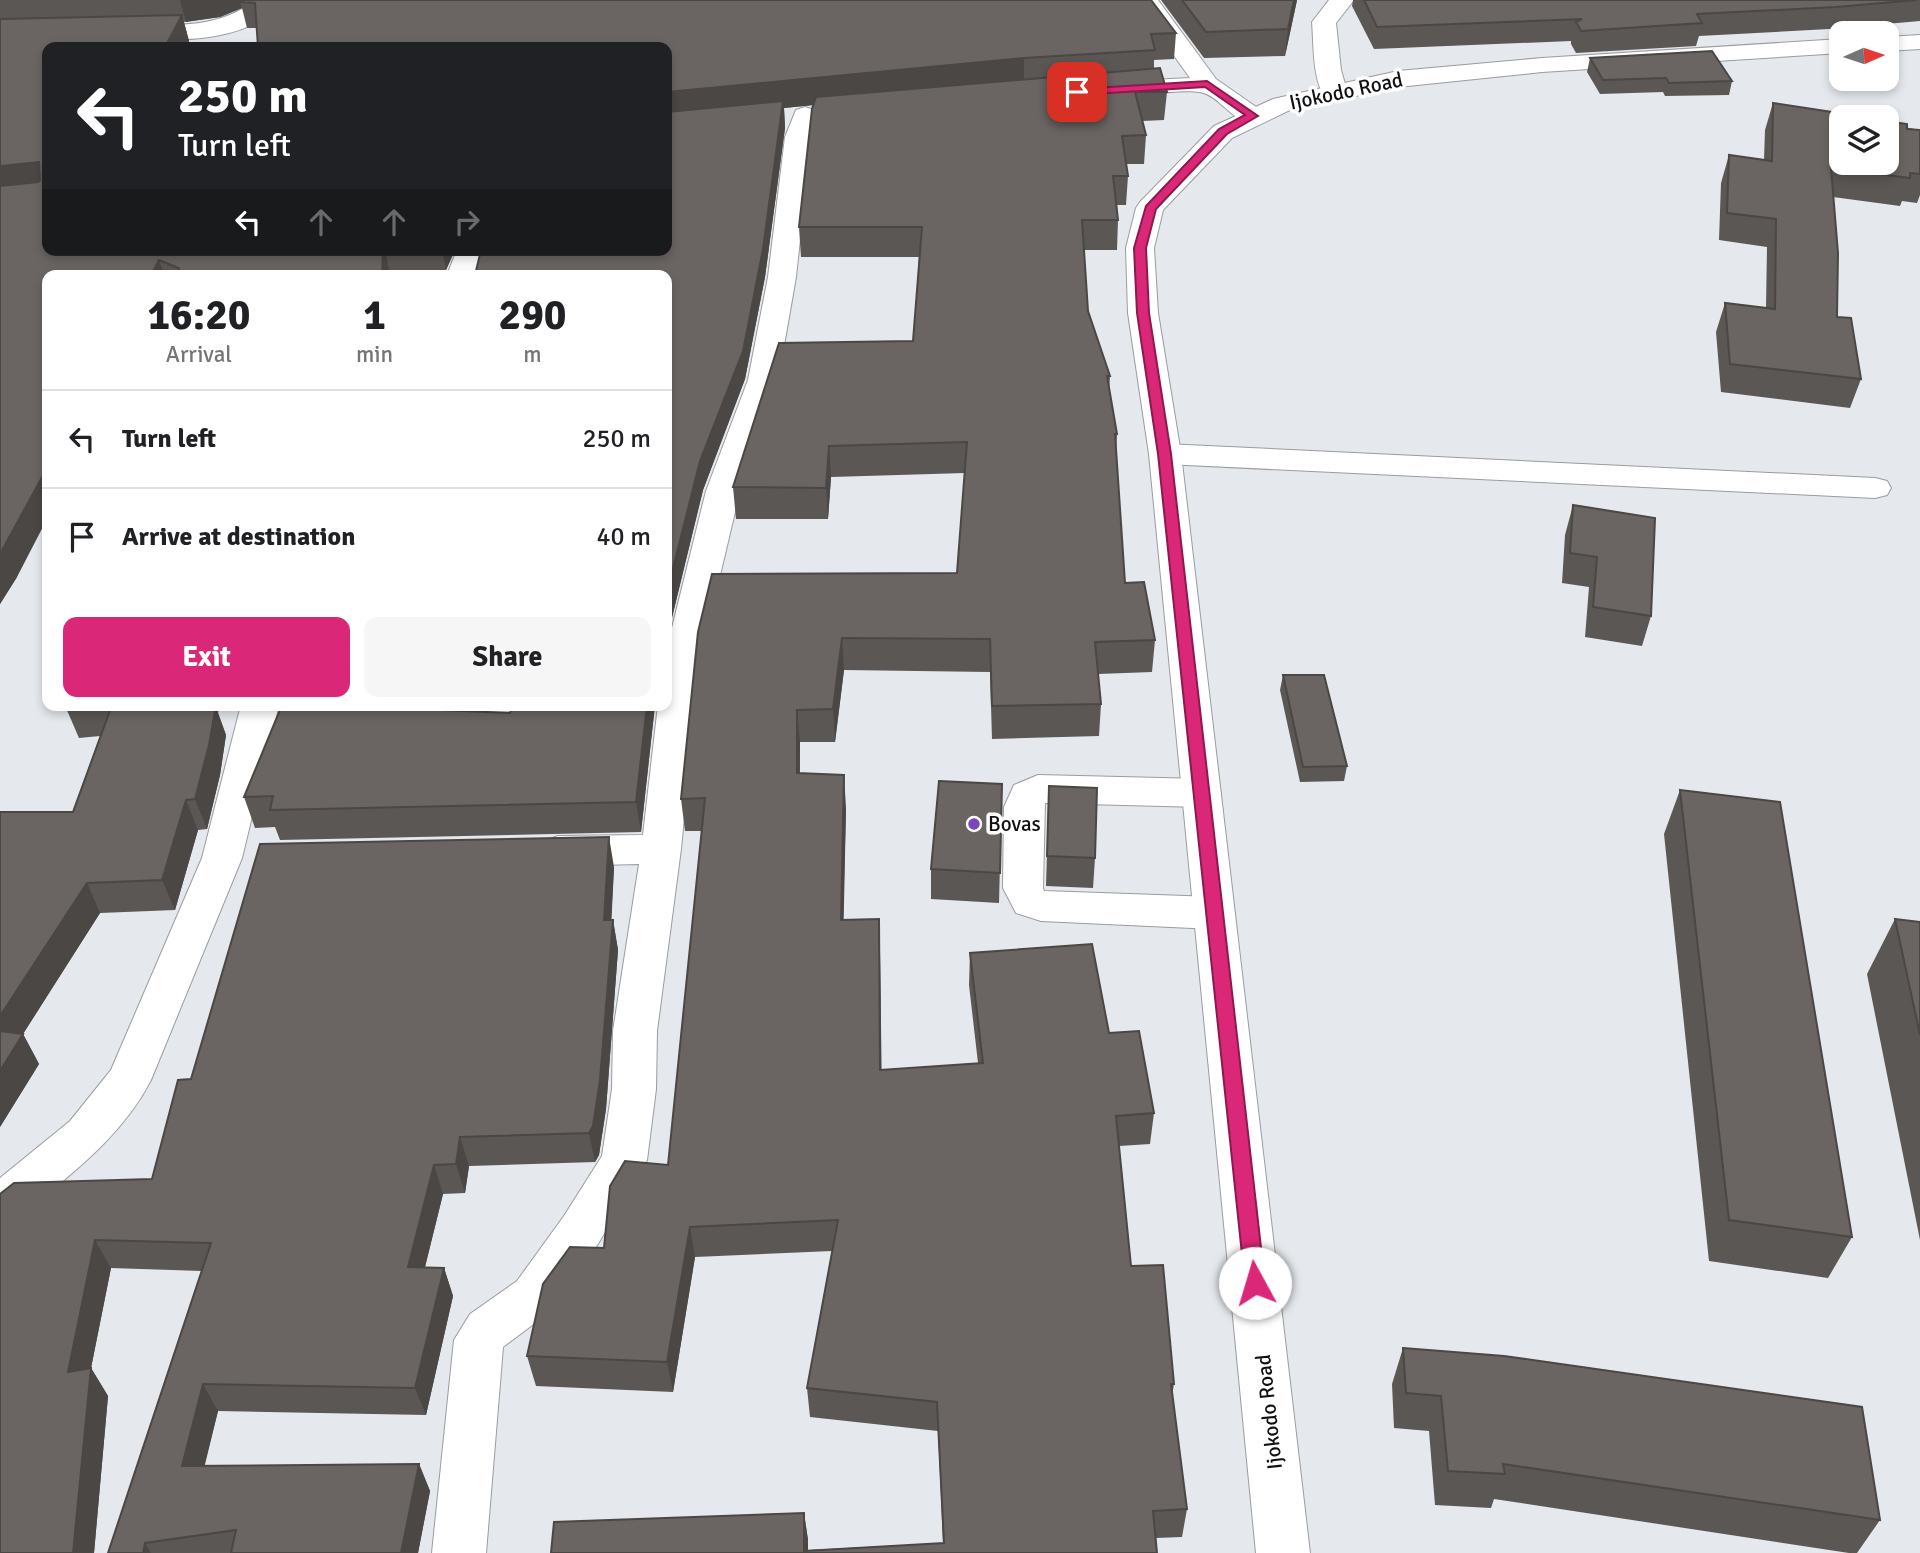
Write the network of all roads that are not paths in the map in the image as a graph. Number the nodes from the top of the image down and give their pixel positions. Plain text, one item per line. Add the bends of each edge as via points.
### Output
1 (270, 0) edge
2 (1146, 0) edge
3 (1342, 0) edge
4 (106, 34) edge
5 (1920, 42) edge
6 (1899, 43) edge
7 (1829, 47) edge
8 (1207, 84) junction
9 (1090, 91) edge
10 (1335, 94) junction
11 (805, 115) dead end
12 (1253, 116) junction
13 (1165, 454) junction
14 (1875, 488) dead end
15 (259, 711) edge
16 (1202, 793) junction
17 (661, 849) junction
18 (524, 852) edge
19 (263, 857) edge
20 (222, 858) junction
21 (1214, 913) junction
22 (0, 1206) edge
23 (459, 1553) edge
24 (1283, 1553) edge

1 - 4 street via 258,12 227,26
2 - 8 street
3 - 10 street via 1324,22
5 - 6 street
7 - 10 street, Ijokodo Road via 1448,73 1350,87
8 - 9 street
8 - 12 street
10 - 12 street, Ijokodo Road via 1282,104
11 - 17 street via 763,380 723,491 681,664
12 - 13 street, Ijokodo Road via 1223,132 1150,208 1140,248 1143,313
13 - 14 street
13 - 16 street, Ijokodo Road
15 - 20 street
16 - 21 street, Ijokodo Road
16 - 21 street via 1038,789 1028,795 1024,807 1023,888 1025,898 1041,906
17 - 18 street
17 - 23 street via 635,1031 634,1089 624,1160 582,1230 534,1296 479,1340
19 - 20 street
20 - 22 street via 129,1080 86,1134
21 - 24 street, Ijokodo Road

